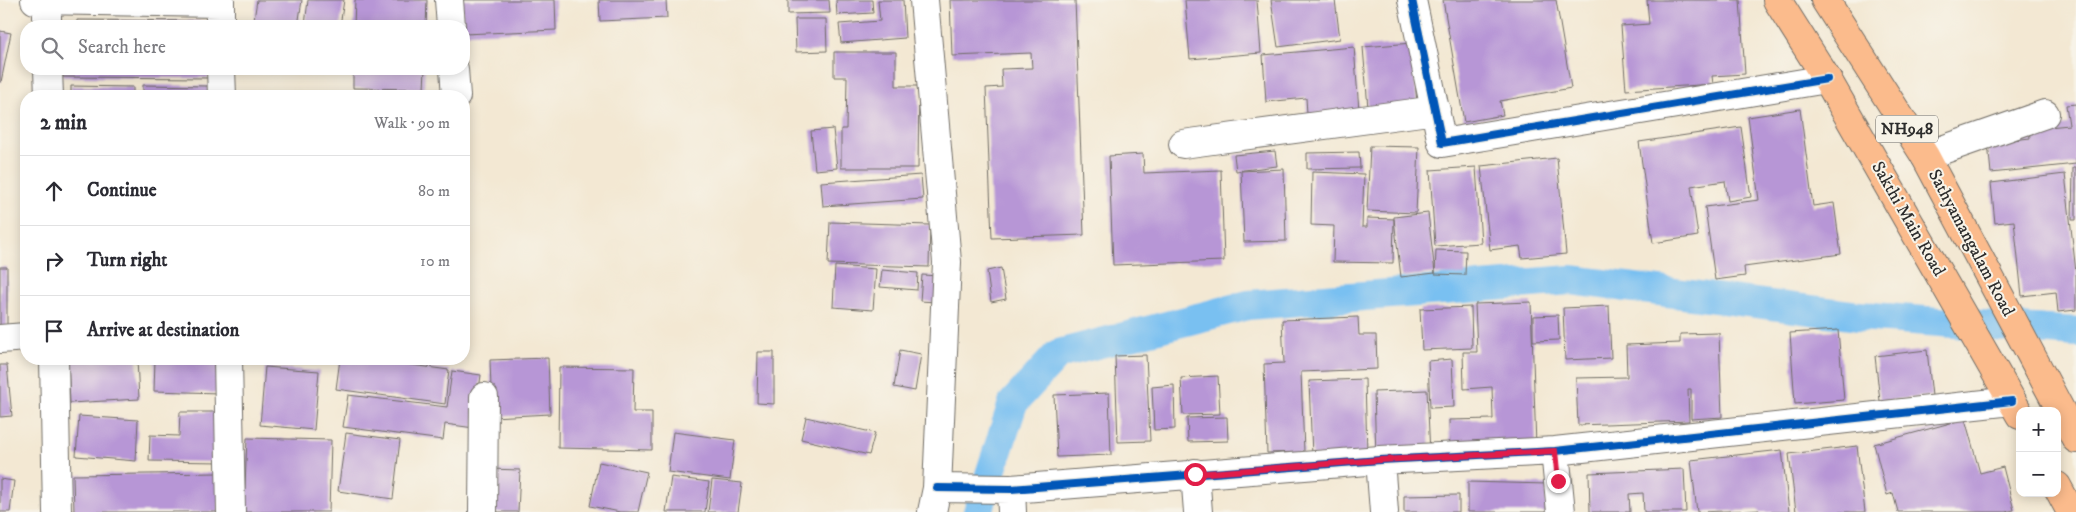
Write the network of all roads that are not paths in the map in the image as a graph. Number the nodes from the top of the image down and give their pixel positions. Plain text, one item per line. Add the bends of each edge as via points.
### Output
1 (35, 0) edge
2 (47, 0) edge
3 (449, 0) edge
4 (924, 0) edge
5 (1412, 0) edge
6 (1777, 0) edge
7 (1825, 0) edge
8 (220, 10) edge
9 (47, 20) edge
10 (451, 20) edge
11 (48, 75) edge
12 (221, 75) edge
13 (454, 75) edge
14 (1827, 79) junction
15 (49, 90) edge
16 (222, 90) edge
17 (456, 90) edge
18 (1436, 110) junction
19 (2045, 114) dead end
20 (1183, 144) dead end
21 (1925, 156) junction
22 (20, 337) edge
23 (0, 339) edge
24 (54, 365) edge
25 (228, 365) edge
26 (484, 397) dead end
27 (2013, 402) edge
28 (2076, 440) edge
29 (1555, 451) junction
30 (1380, 460) junction
31 (1195, 474) junction
32 (2061, 493) edge
33 (936, 496) edge
34 (1011, 497) edge
35 (57, 512) edge
36 (231, 512) edge
37 (483, 512) edge
38 (1198, 512) edge
39 (1384, 512) edge
40 (1561, 512) edge
41 (2071, 512) edge

1 - 2 street
2 - 8 street
2 - 9 street
3 - 10 street
4 - 33 street via 947,262
5 - 18 street
6 - 14 highway, Sakthi Main Road / NH948
7 - 21 highway, Sathyamangalam Road / NH948
11 - 15 street
12 - 16 street
13 - 17 street
14 - 18 street via 1442,143
14 - 27 highway, Sakthi Main Road / NH948
18 - 20 street
19 - 21 street
21 - 28 highway, Sathyamangalam Road / NH948
22 - 23 street
24 - 35 street
25 - 36 street
26 - 37 street
27 - 29 street
29 - 30 street
29 - 40 street
30 - 31 street
30 - 39 street
31 - 34 street
31 - 38 street
32 - 41 highway
33 - 34 street

